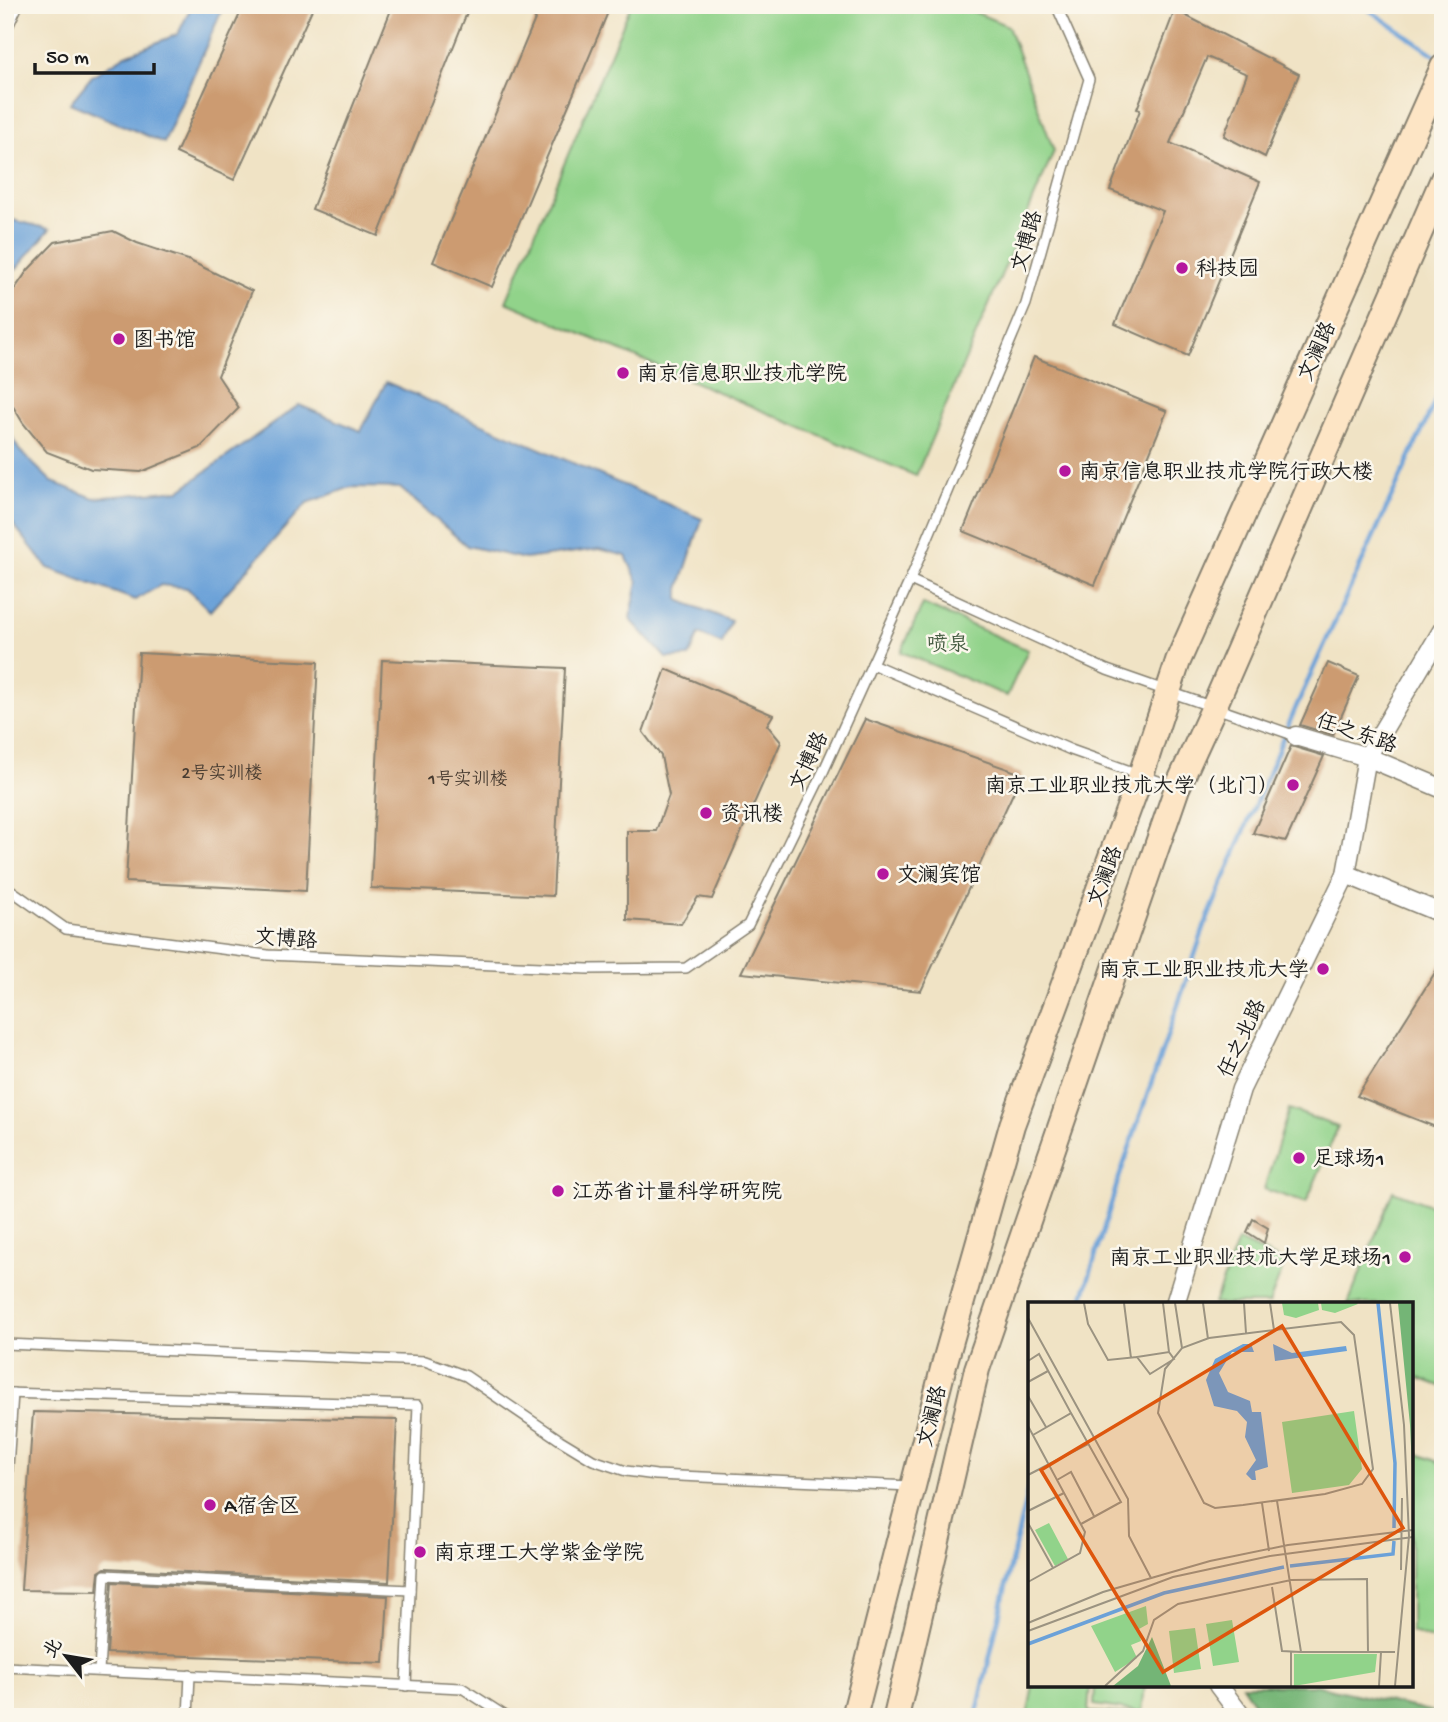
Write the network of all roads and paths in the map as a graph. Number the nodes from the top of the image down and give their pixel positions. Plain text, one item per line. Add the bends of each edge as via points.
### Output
1 (18, 5) edge
2 (1056, 5) edge
3 (5, 33) edge
4 (1439, 76) edge
5 (1443, 179) edge
6 (910, 580) junction
7 (1443, 629) edge
8 (872, 664) junction
9 (1168, 690) junction
10 (1214, 707) junction
11 (1296, 736) joint
12 (1367, 757) junction
13 (1141, 775) junction
14 (1177, 788) junction
15 (1443, 789) edge
16 (1346, 874) junction
17 (5, 886) edge
18 (1443, 914) edge
19 (1176, 1302) edge
20 (5, 1344) edge
21 (9, 1393) edge
22 (913, 1486) junction
23 (5, 1511) edge
24 (410, 1590) junction
25 (5, 1667) edge
26 (99, 1671) junction
27 (190, 1675) junction
28 (406, 1686) junction
29 (1220, 1687) edge
30 (188, 1717) edge
31 (508, 1717) edge
32 (855, 1717) edge
33 (896, 1717) edge
34 (1242, 1717) edge

1 - 3 lane
2 - 6 lane, 文博路 via 1089,79 1026,304
4 - 9 main road, 文澜路
5 - 10 main road, 文澜路
6 - 8 lane, 文博路
6 - 9 lane via 1107,670
7 - 12 street
8 - 13 lane
8 - 17 lane, 文博路 via 748,925 686,968 588,969 268,955 66,929
9 - 10 lane
9 - 13 main road, 文澜路
10 - 11 lane
10 - 14 main road, 文澜路
11 - 12 street, 任之东路
12 - 15 street, 任之东路
12 - 16 street, 任之北路
13 - 14 lane
13 - 22 main road, 文澜路 via 1012,1125
14 - 33 main road, 文澜路 via 977,1369
16 - 18 street
16 - 19 street, 任之北路 via 1241,1089
20 - 22 lane via 425,1360 466,1376 593,1460 626,1471
21 - 23 lane
21 - 24 lane via 418,1405
22 - 32 main road, 文澜路
24 - 26 lane via 104,1575
24 - 28 lane
25 - 26 lane
26 - 27 lane
27 - 28 lane
27 - 30 lane
28 - 31 lane via 462,1688
29 - 34 street

